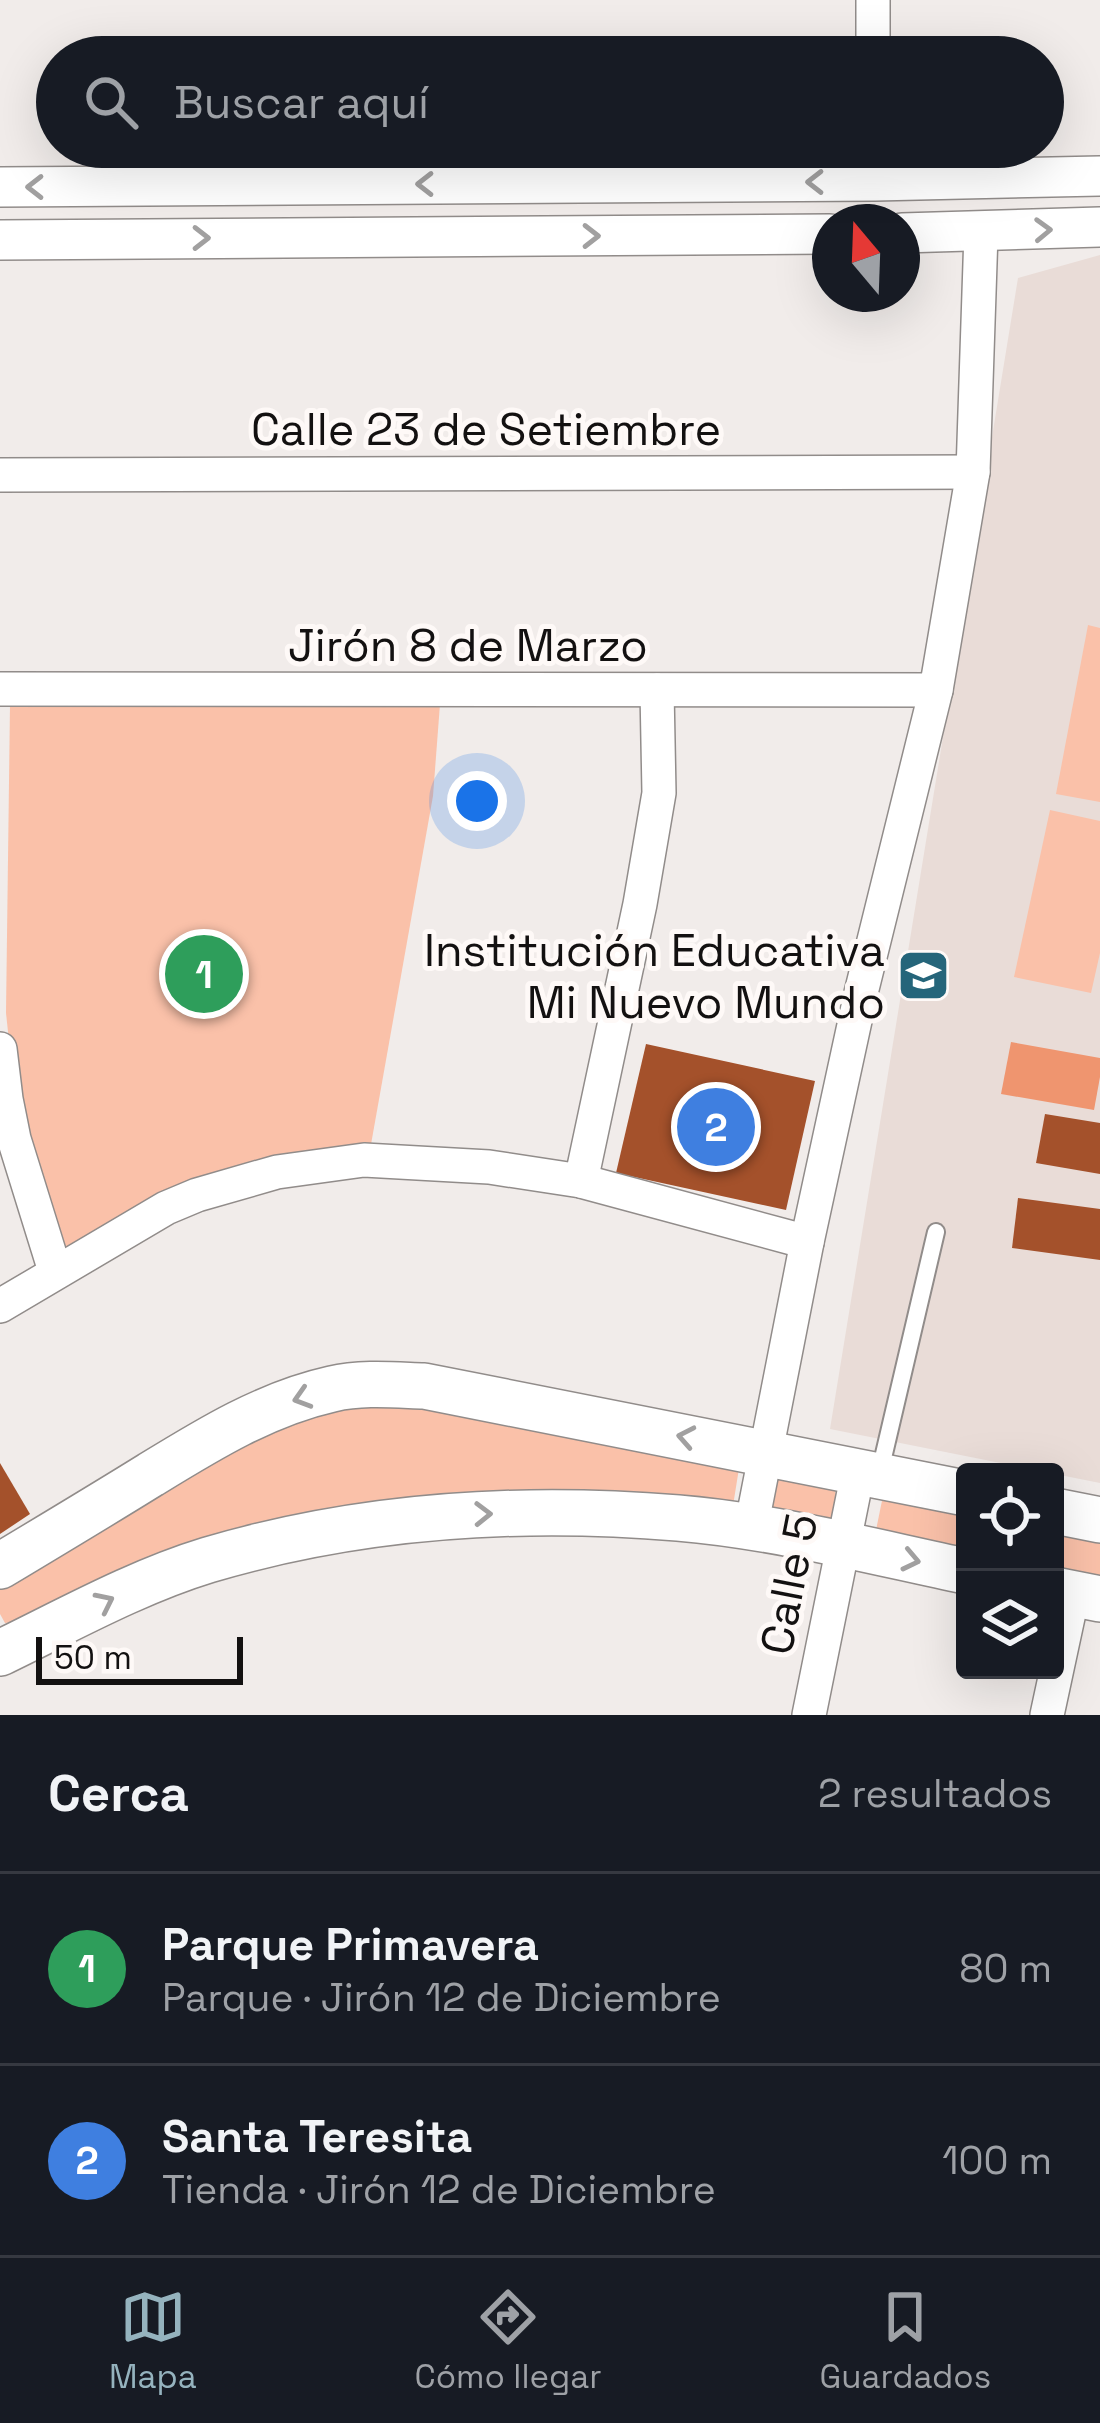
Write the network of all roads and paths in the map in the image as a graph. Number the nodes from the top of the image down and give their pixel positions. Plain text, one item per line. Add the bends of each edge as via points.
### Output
1 (873, 0) edge
2 (873, 36) edge
3 (722, 168) edge
4 (949, 168) edge
5 (1100, 176) edge
6 (0, 187) edge
7 (1100, 227) edge
8 (920, 233) edge
9 (981, 233) junction
10 (812, 234) edge
11 (0, 240) edge
12 (973, 472) junction
13 (0, 475) edge
14 (0, 689) edge
15 (657, 690) junction
16 (936, 690) junction
17 (0, 1049) edge
18 (581, 1181) junction
19 (936, 1232) dead end
20 (807, 1242) junction
21 (55, 1271) junction
22 (0, 1306) edge
23 (766, 1453) junction
24 (868, 1474) junction
25 (956, 1491) edge
26 (1064, 1513) edge
27 (1100, 1520) edge
28 (751, 1528) junction
29 (843, 1545) junction
30 (0, 1566) edge
31 (956, 1569) edge
32 (1076, 1594) edge
33 (0, 1653) edge
34 (809, 1715) edge
35 (1047, 1715) edge

1 - 2 street
3 -> 6 street
4 - 5 street
9 -> 7 street
8 - 9 street
9 - 12 street
11 -> 10 street
12 - 13 street, Calle 23 de Setiembre
12 - 16 street
14 - 15 street, Jirón 8 de Marzo
15 - 16 street, Jirón 8 de Marzo
15 - 18 street via 659,793
16 - 20 street
17 - 21 street via 14,1139
18 - 20 street
18 - 21 street via 364,1160 277,1172 166,1208
19 - 24 lane
20 - 23 street
21 - 22 street
23 - 24 main road
23 - 28 street
23 -> 30 main road via 424,1386 335,1388 250,1418
24 - 25 main road
24 - 29 street, Calle 5
26 - 27 main road
28 - 29 main road
33 -> 28 main road via 204,1561 372,1524 599,1514
29 -> 31 main road
29 - 34 street, Calle 5
32 - 35 street

